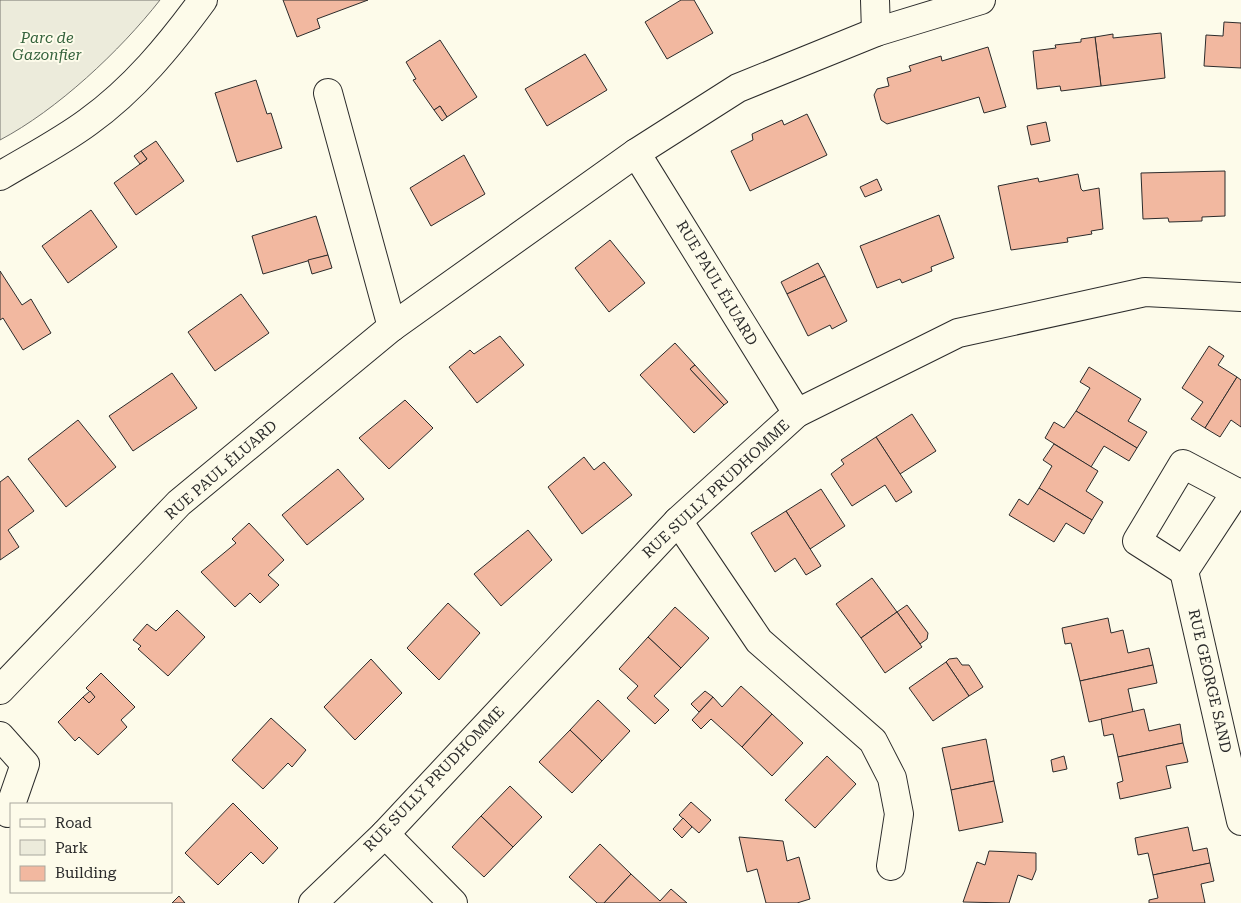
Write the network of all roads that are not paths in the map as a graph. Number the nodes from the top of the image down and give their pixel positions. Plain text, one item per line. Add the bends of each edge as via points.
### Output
1 (203, 0) edge
2 (874, 0) edge
3 (981, 0) edge
4 (876, 32) junction
5 (328, 93) dead end
6 (636, 153) junction
7 (0, 176) edge
8 (1241, 297) edge
9 (392, 327) junction
10 (797, 413) junction
11 (1238, 492) edge
12 (678, 521) junction
13 (1184, 572) junction
14 (0, 690) edge
15 (0, 736) edge
16 (12, 803) edge
17 (10, 808) edge
18 (8, 814) dead end
19 (1241, 820) edge
20 (385, 834) junction
21 (892, 866) dead end
22 (313, 903) edge
23 (453, 903) edge

1 - 7 street via 144,73 89,122
2 - 4 street
3 - 4 street, RUE PAUL ÉLUARD
4 - 6 street, RUE PAUL ÉLUARD via 738,88
5 - 9 street
6 - 9 street, RUE PAUL ÉLUARD
6 - 10 street, RUE PAUL ÉLUARD
8 - 10 street, RUE SULLY PRUDHOMME via 1146,292 958,333
9 - 14 street, RUE PAUL ÉLUARD via 179,503
10 - 12 street, RUE SULLY PRUDHOMME
11 - 13 street
11 - 13 street via 1183,464 1137,541
12 - 20 street, RUE SULLY PRUDHOMME
12 - 21 street via 759,641 873,741 892,778 899,814
13 - 19 street, RUE GEORGE SAND
15 - 16 street via 25,764
17 - 18 street
20 - 22 street, RUE SULLY PRUDHOMME
20 - 23 street

